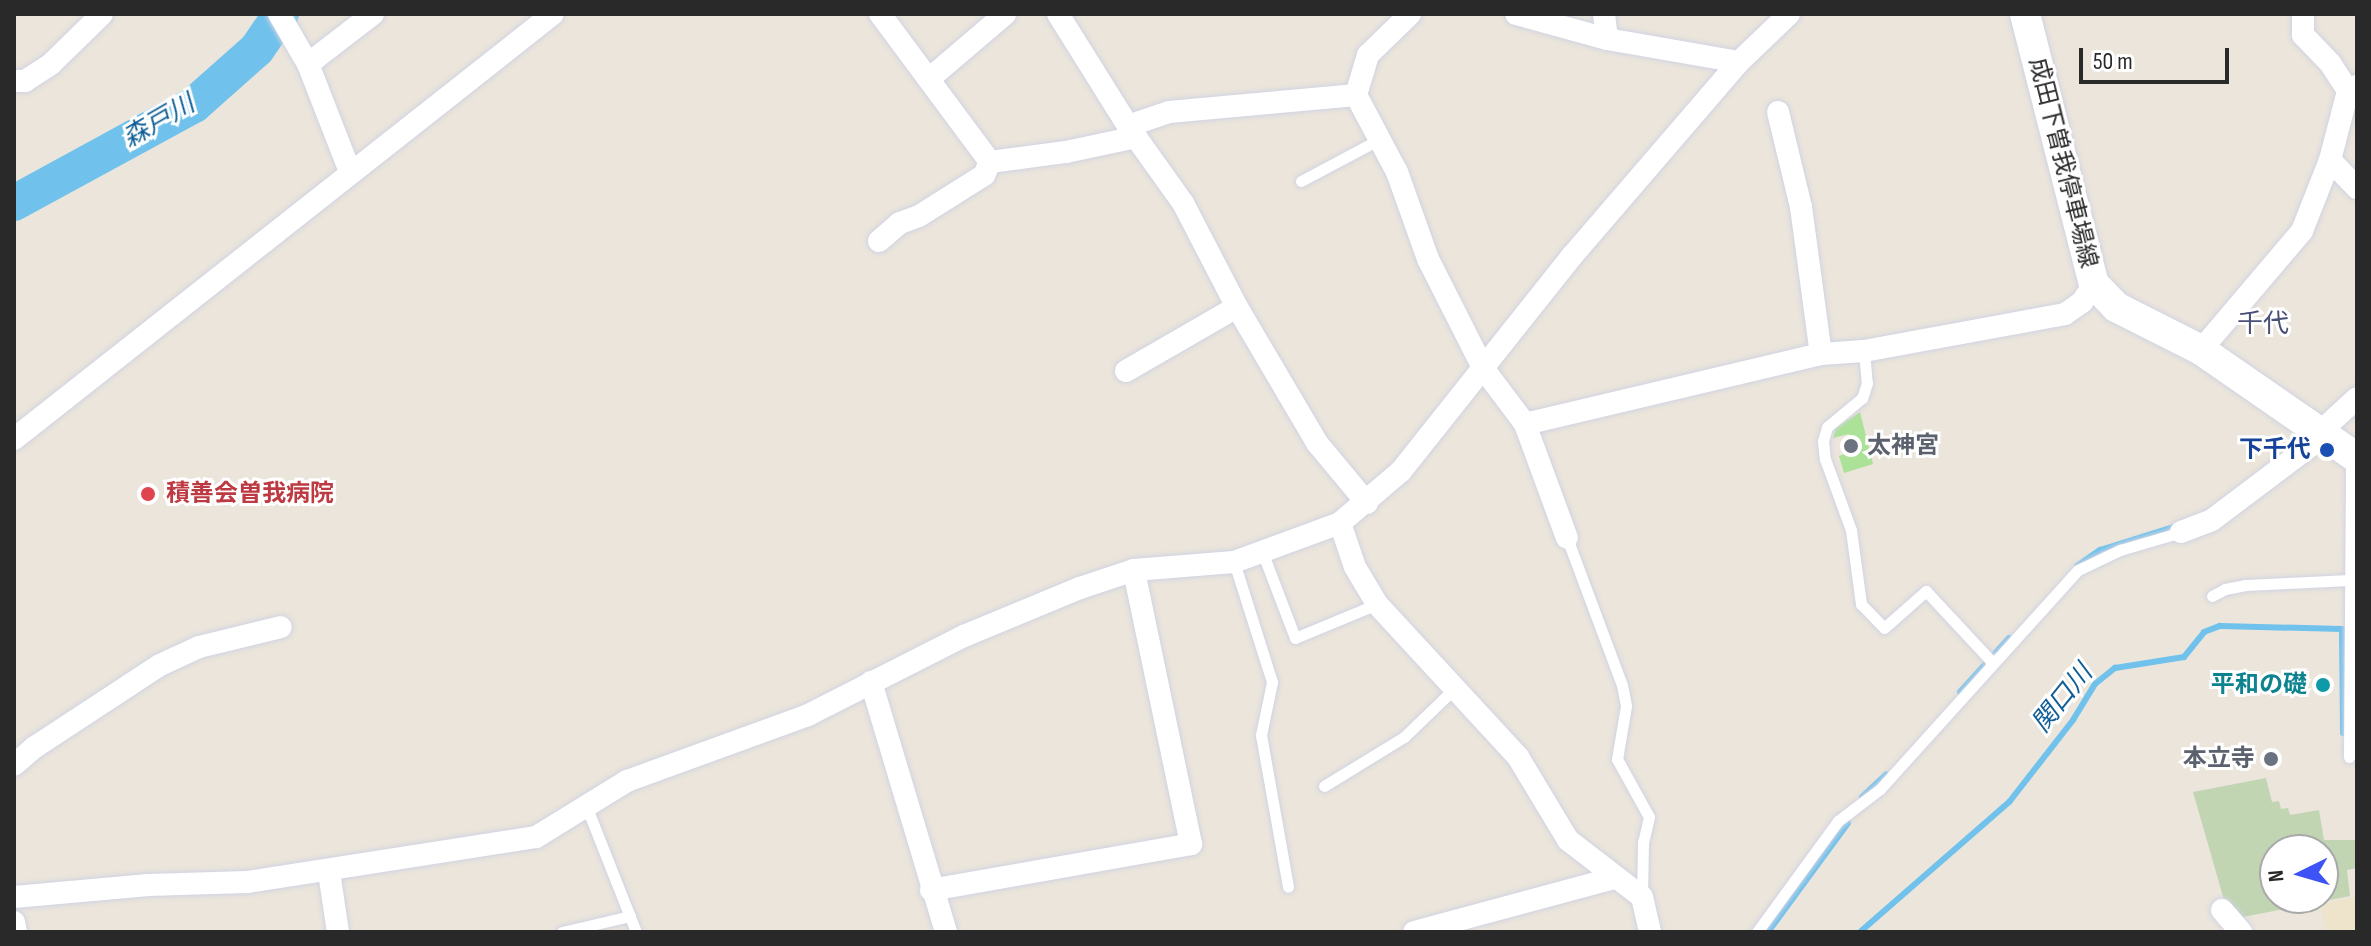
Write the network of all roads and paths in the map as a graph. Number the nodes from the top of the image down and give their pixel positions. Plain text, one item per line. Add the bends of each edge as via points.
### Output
1 (102, 14) edge
2 (373, 14) edge
3 (553, 14) edge
4 (880, 14) edge
5 (1005, 14) edge
6 (1058, 14) edge
7 (1410, 14) edge
8 (1516, 14) edge
9 (1604, 14) edge
10 (1789, 14) edge
11 (2025, 14) edge
12 (2303, 14) edge
13 (283, 20) edge
14 (1607, 39) junction
15 (1739, 62) junction
16 (308, 64) junction
17 (929, 79) junction
18 (14, 81) edge
19 (2352, 88) edge
20 (1356, 95) junction
21 (1778, 112) dead end
22 (1132, 132) junction
23 (1378, 140) junction
24 (2330, 160) junction
25 (990, 162) junction
26 (350, 172) junction
27 (1301, 181) dead end
28 (2357, 188) edge
29 (879, 241) dead end
30 (2094, 284) junction
31 (1237, 307) junction
32 (2201, 350) junction
33 (1864, 351) junction
34 (1821, 354) junction
35 (1483, 368) junction
36 (1126, 371) dead end
37 (2357, 398) edge
38 (1525, 424) junction
39 (2323, 434) junction
40 (14, 439) edge
41 (2354, 456) edge
42 (1367, 503) junction
43 (1340, 523) junction
44 (2181, 532) joint
45 (1567, 538) joint
46 (1263, 554) junction
47 (1234, 562) junction
48 (1134, 570) junction
49 (2349, 580) junction
50 (2212, 596) dead end
51 (1377, 604) junction
52 (281, 627) dead end
53 (1990, 659) junction
54 (871, 682) junction
55 (1455, 688) junction
56 (2349, 757) dead end
57 (14, 765) edge
58 (1324, 786) dead end
59 (587, 808) junction
60 (329, 872) junction
61 (1614, 878) junction
62 (1288, 887) dead end
63 (931, 890) junction
64 (14, 897) edge
65 (1642, 897) junction
66 (2222, 910) dead end
67 (630, 916) junction
68 (14, 922) edge
69 (16, 932) edge
70 (338, 932) edge
71 (562, 932) edge
72 (636, 932) edge
73 (946, 932) edge
74 (1414, 932) edge
75 (1650, 932) edge
76 (1757, 932) edge
77 (2241, 932) edge

1 - 18 street via 51,64 25,81
2 - 16 street
3 - 26 street
4 - 17 street
5 - 17 street
6 - 22 street
7 - 20 street via 1368,55
8 - 14 street
9 - 14 street
10 - 15 street
11 - 30 main road, 成田下曽我停車場線
12 - 19 street via 2303,35
13 - 16 street
14 - 15 street
15 - 35 street
16 - 26 street
17 - 25 street
19 - 24 street
20 - 22 street via 1169,112
20 - 23 street
21 - 34 street via 1801,207
22 - 25 street via 1066,152
22 - 31 street via 1183,203
23 - 27 lane
23 - 35 street via 1397,172 1428,259
24 - 28 street
24 - 32 street via 2302,231
25 - 29 street via 984,175 900,223
26 - 40 street
30 - 32 main road, 成田下曽我停車場線 via 2116,307
30 - 33 street via 2065,314
31 - 36 street
31 - 42 street via 1317,443
32 - 39 main road, 成田下曽我停車場線
33 - 34 street
33 - 53 lane via 1867,383 1862,398 1827,427 1823,441 1851,530 1861,604 1884,628 1926,591
34 - 38 street
35 - 38 street
35 - 42 street via 1401,471
37 - 39 street
38 - 45 street
39 - 41 main road, 成田下曽我停車場線
39 - 44 street via 2212,520
41 - 49 lane
42 - 43 street
43 - 46 street
43 - 51 street via 1355,567
44 - 53 lane via 2111,553 2078,570
45 - 65 lane via 1622,685 1626,706 1617,759 1649,817
46 - 47 street
46 - 51 lane via 1295,638
47 - 48 street
47 - 62 lane via 1272,682 1261,735
48 - 54 street via 979,630
48 - 63 street via 1191,844
49 - 50 lane via 2246,585
49 - 56 lane via 2344,642
51 - 55 street
52 - 57 street via 199,647 160,665
53 - 76 lane via 1880,789 1838,821
54 - 59 street via 808,715 627,781
54 - 63 street
55 - 58 lane via 1404,737
55 - 61 street via 1518,757 1568,840
59 - 60 street via 536,837
59 - 67 lane
60 - 64 street
60 - 70 street
61 - 65 street
61 - 74 street
63 - 73 street
65 - 75 street
66 - 77 street
67 - 71 lane
67 - 72 lane
68 - 69 street

